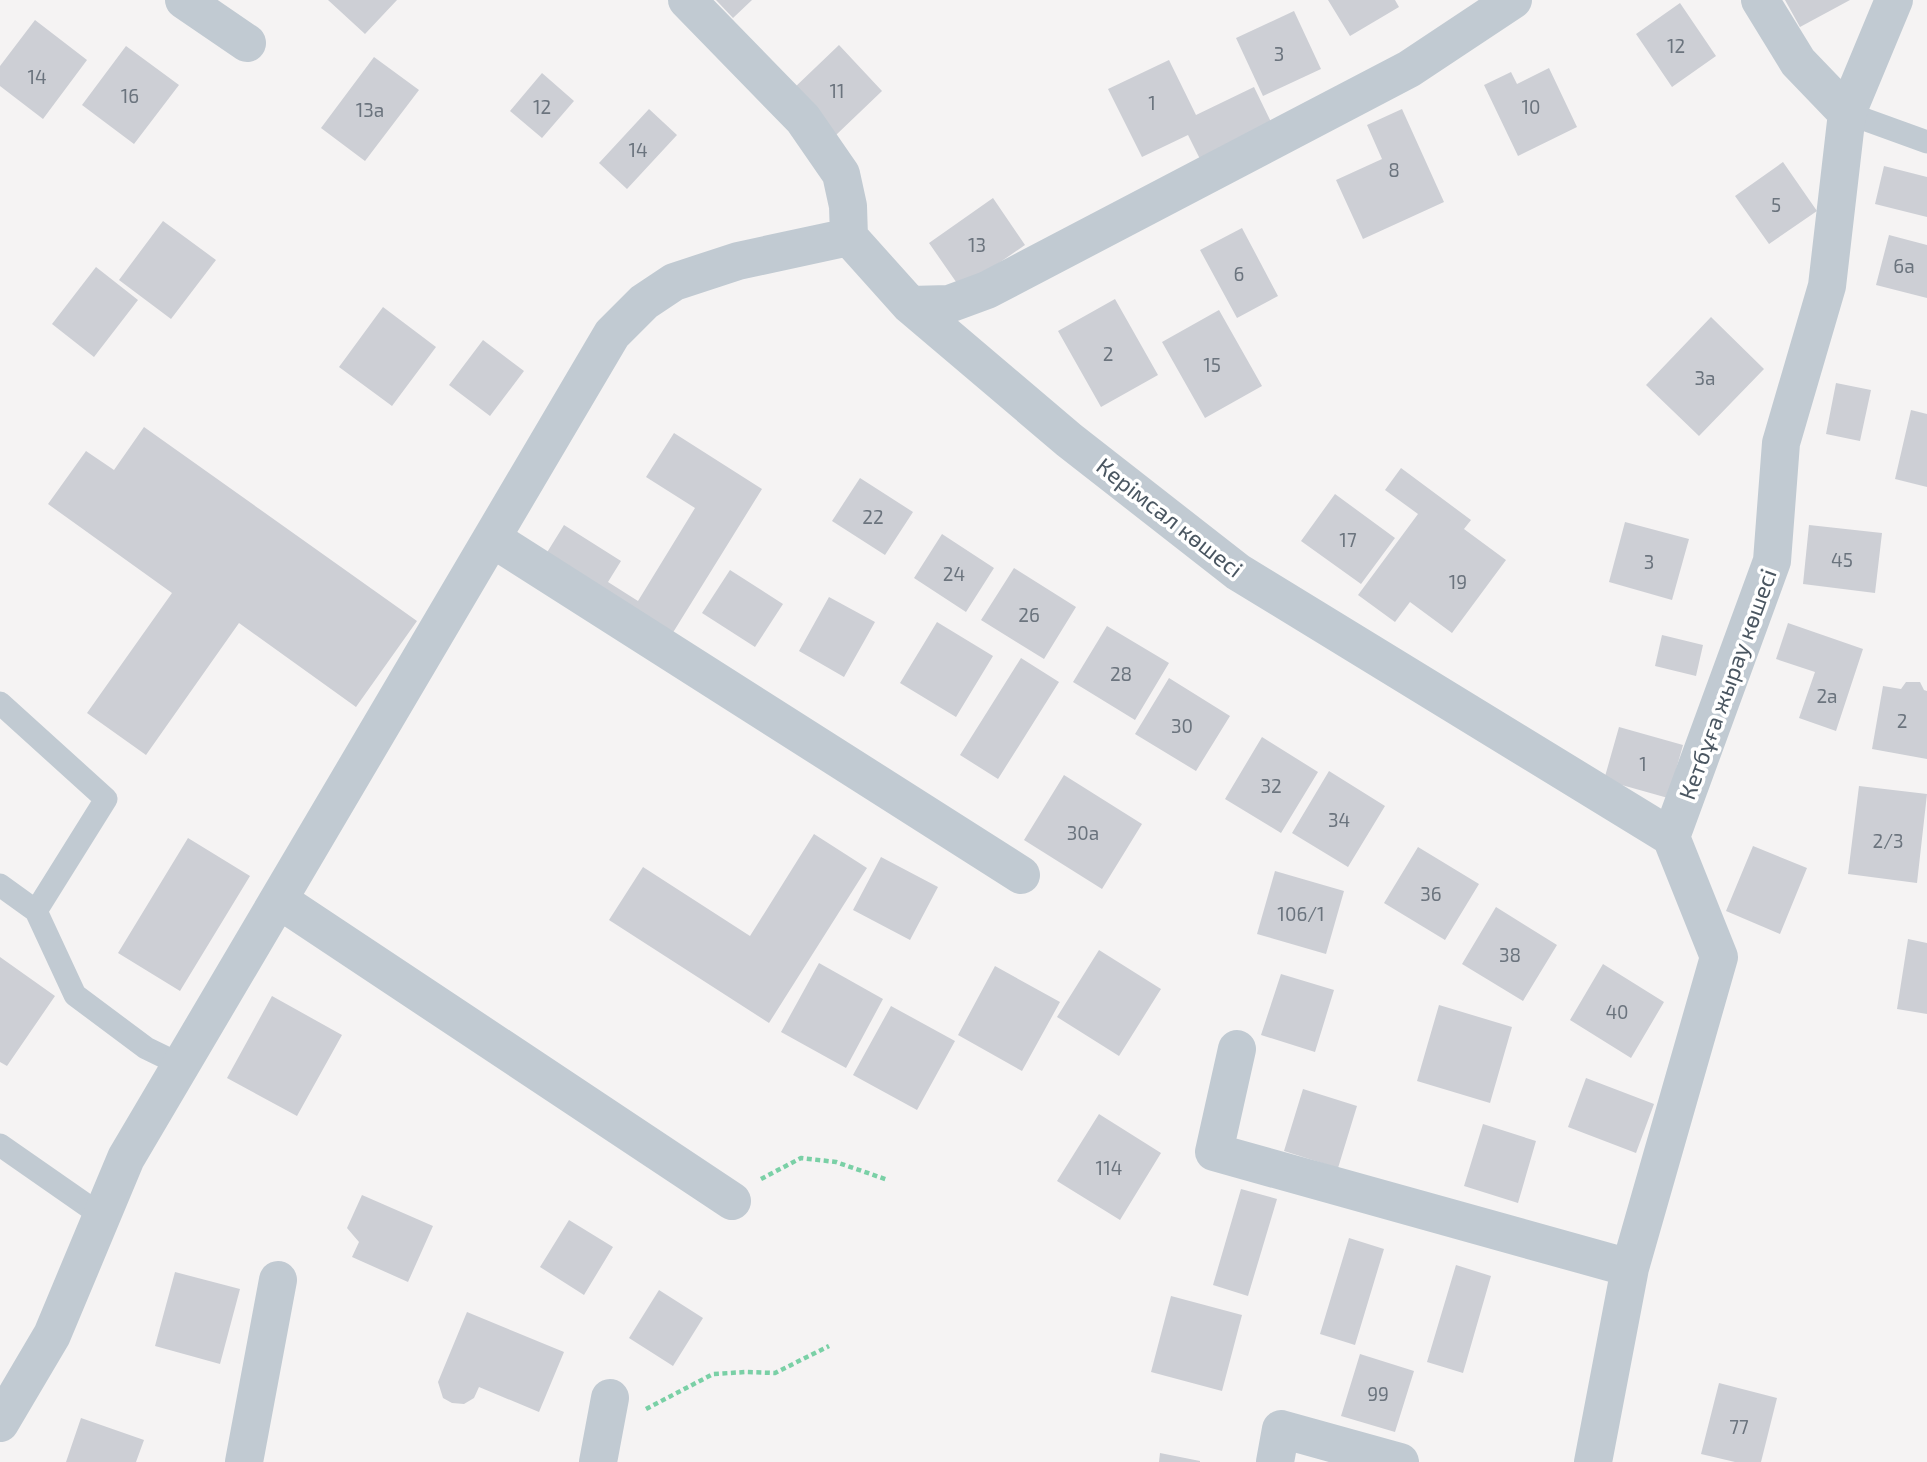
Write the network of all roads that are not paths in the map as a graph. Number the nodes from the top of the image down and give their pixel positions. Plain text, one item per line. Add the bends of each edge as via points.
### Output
1 (184, 0) edge
2 (687, 0) edge
3 (1513, 0) edge
4 (1759, 0) edge
5 (1894, 0) edge
6 (247, 43) dead end
7 (1847, 113) junction
8 (1927, 142) edge
9 (849, 237) junction
10 (909, 305) junction
11 (493, 538) junction
12 (0, 703) edge
13 (1671, 837) junction
14 (1021, 875) dead end
15 (0, 885) edge
16 (279, 900) junction
17 (36, 911) junction
18 (1237, 1049) dead end
19 (181, 1065) junction
20 (0, 1145) edge
21 (732, 1202) road end
22 (102, 1216) junction
23 (1630, 1268) junction
24 (278, 1280) dead end
25 (610, 1398) dead end
26 (0, 1423) edge
27 (600, 1451) edge
28 (244, 1462) edge
29 (1275, 1462) edge
30 (1400, 1462) edge
31 (1593, 1462) edge

1 - 6 street
2 - 9 street via 803,119 841,174
3 - 10 street via 1409,69 987,290 949,304
4 - 7 street via 1798,62
5 - 7 street, Кетбұға жырау көшесі
7 - 8 lane
7 - 13 street, Кетбұға жырау көшесі via 1827,286 1781,443 1772,561
9 - 10 street, Керімсал көшесі
9 - 11 street via 738,261 674,282 644,302 612,334
10 - 13 street, Керімсал көшесі via 1069,440 1238,572
11 - 14 street
11 - 16 street
12 - 17 lane via 106,799
13 - 23 street via 1719,957
15 - 17 lane
16 - 19 street
16 - 21 street
17 - 19 lane via 75,995 146,1048
18 - 23 street via 1214,1153
19 - 22 street via 127,1158
20 - 22 lane
22 - 26 street via 52,1335
23 - 31 street
24 - 28 street
25 - 27 street
29 - 30 street via 1281,1429

